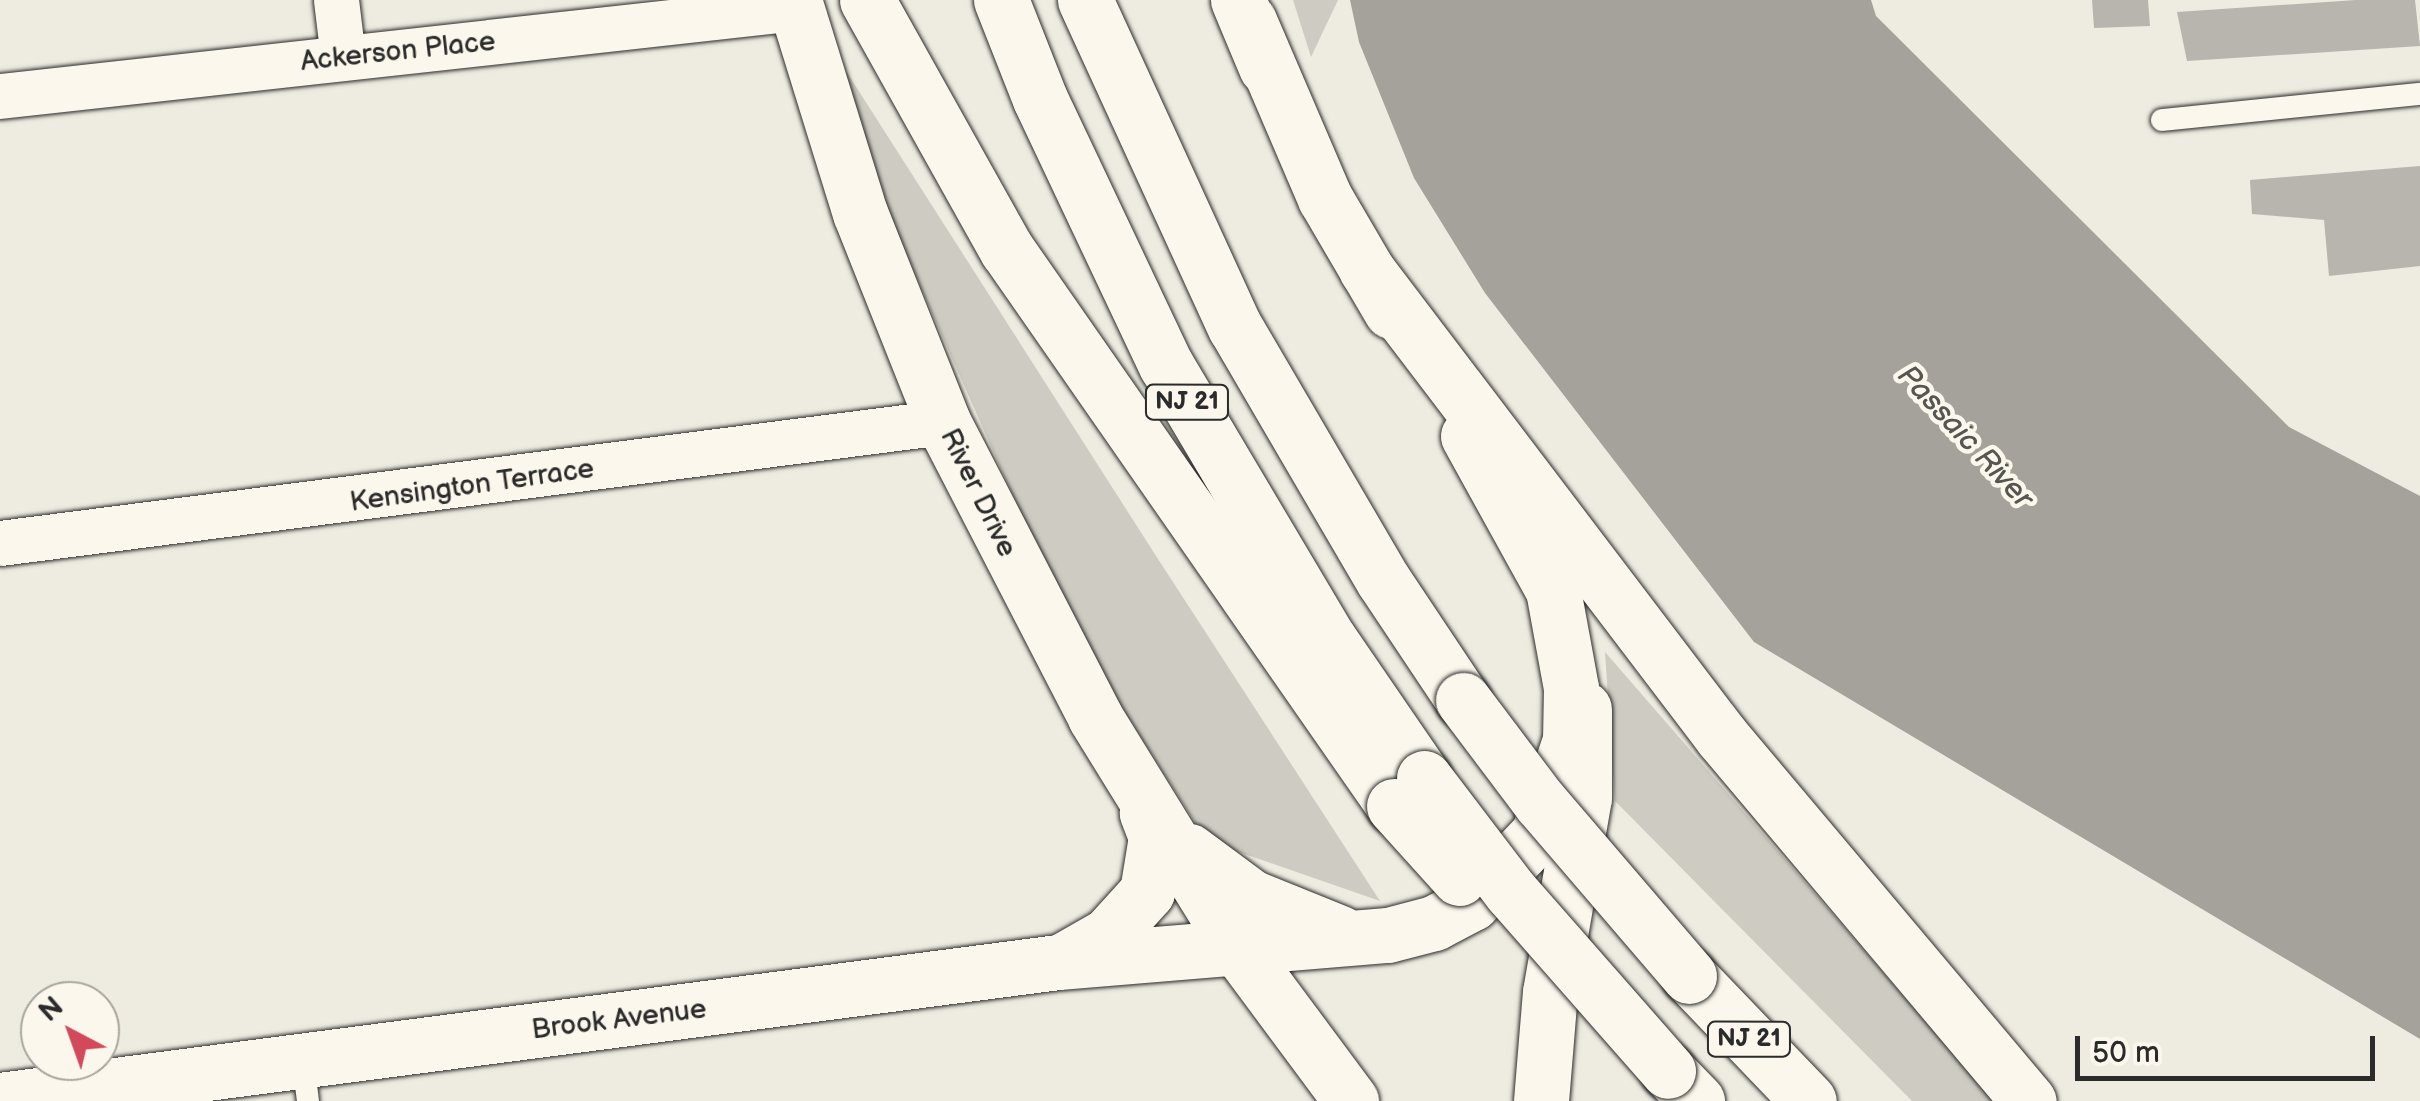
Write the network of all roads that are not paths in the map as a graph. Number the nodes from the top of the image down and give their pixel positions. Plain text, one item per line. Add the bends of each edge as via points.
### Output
1 (336, 0) edge
2 (867, 0) edge
3 (1001, 0) edge
4 (1086, 0) edge
5 (1240, 0) edge
6 (795, 4) edge
7 (342, 58) junction
8 (2420, 94) edge
9 (0, 96) edge
10 (2162, 120) dead end
11 (1366, 268) junction
12 (943, 422) junction
13 (0, 544) edge
14 (1553, 590) junction
15 (1409, 792) junction
16 (1143, 800) junction
17 (1388, 935) junction
18 (1239, 950) junction
19 (1058, 962) junction
20 (306, 1081) edge
21 (1682, 1086) edge
22 (0, 1100) edge
23 (1350, 1101) edge
24 (1540, 1101) edge
25 (1810, 1101) edge
26 (2028, 1101) edge

1 - 7 street
2 - 15 main road via 1008,250
3 - 15 main road, NJ 21 via 1062,149 1166,365 1328,639
4 - 25 main road, NJ 21, bridge via 1171,199 1236,328 1374,564 1540,802 1689,976
5 - 11 main road via 1325,198
6 - 7 street, Ackerson Place
6 - 12 main road, River Drive via 860,213
7 - 9 street, Ackerson Place
8 - 10 lane
11 - 14 main road via 1504,495
11 - 26 main road via 1722,738
12 - 13 street, Kensington Terrace
12 - 16 main road, River Drive via 1046,628
14 - 17 main road via 1569,672 1570,740 1538,834 1472,903 1434,923
14 - 24 main road via 1582,690 1588,742
15 - 21 main road, bridge via 1531,953
16 - 17 main road via 1174,838 1251,897 1338,932
16 - 18 main road, River Drive
16 - 19 main road via 1156,838 1148,892 1108,934
17 - 18 main road, Brook Avenue
18 - 19 main road, Brook Avenue
18 - 23 main road, River Drive
19 - 20 main road, Brook Avenue
20 - 22 main road, Brook Avenue

